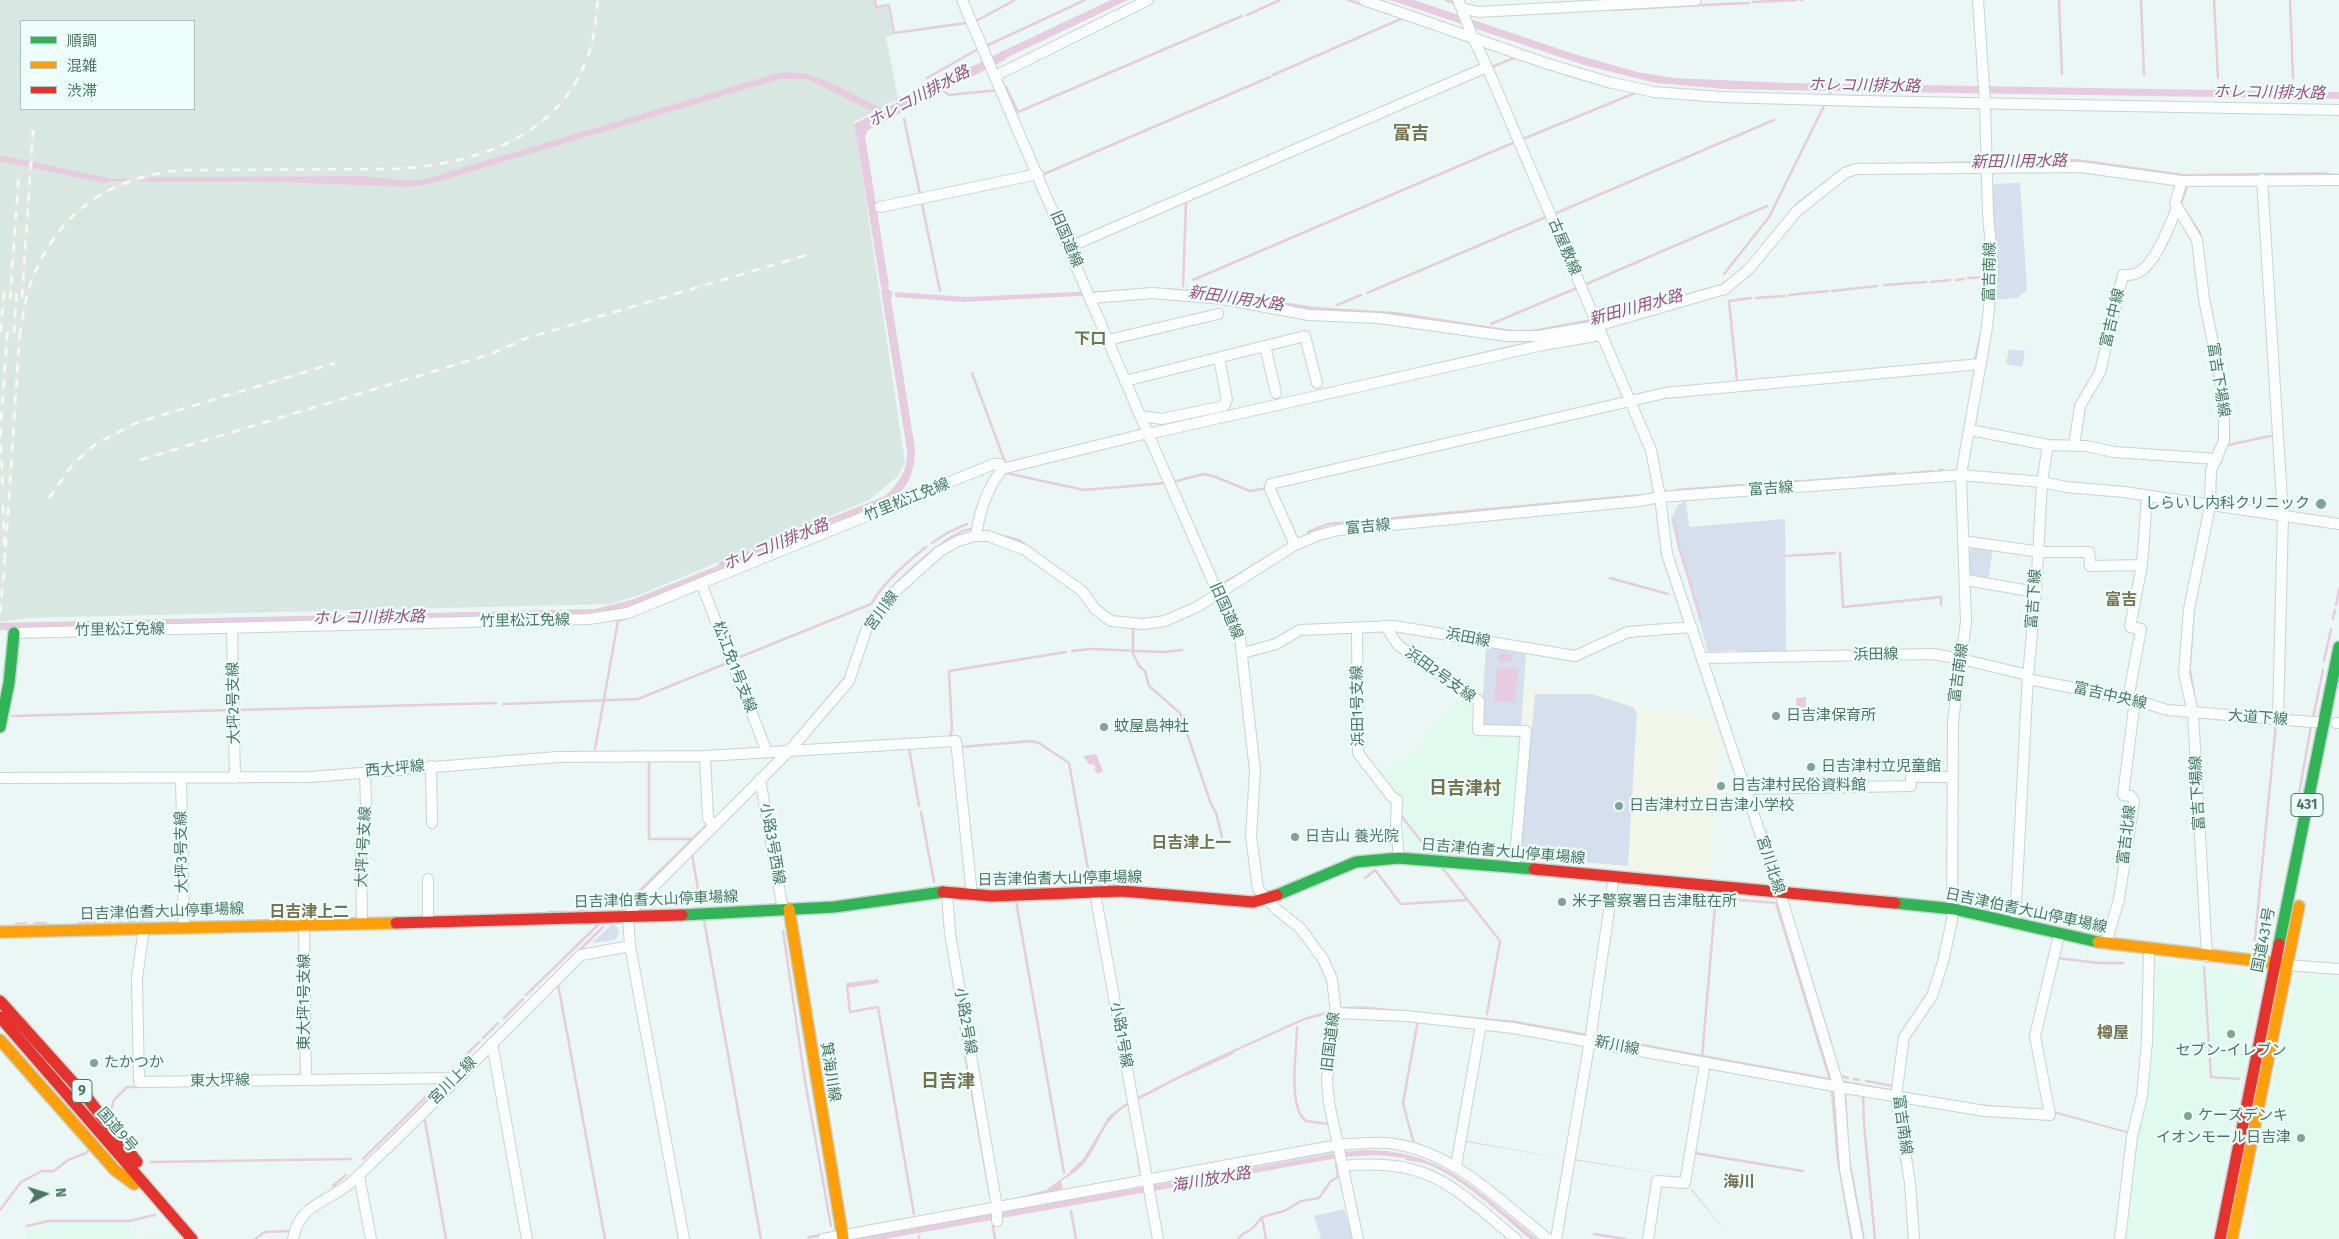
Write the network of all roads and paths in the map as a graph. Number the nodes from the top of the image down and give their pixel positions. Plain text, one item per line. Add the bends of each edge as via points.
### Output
1 (962, 0) edge
2 (1148, 0) edge
3 (1364, 0) edge
4 (1696, 0) edge
5 (1978, 0) edge
6 (1462, 7) edge
7 (1472, 35) junction
8 (1487, 67) junction
9 (994, 72) junction
10 (1985, 100) junction
11 (2339, 110) edge
12 (1987, 168) junction
13 (1038, 174) junction
14 (2262, 179) junction
15 (2339, 180) edge
16 (2182, 181) junction
17 (880, 207) dead end
18 (2177, 208) junction
19 (1069, 247) junction
20 (1091, 298) junction
21 (1218, 314) dead end
22 (1599, 330) junction
23 (1108, 340) junction
24 (1265, 346) junction
25 (1219, 358) junction
26 (1980, 364) junction
27 (1125, 381) junction
28 (1317, 383) dead end
29 (1276, 393) dead end
30 (1630, 400) junction
31 (1141, 416) junction
32 (1970, 430) junction
33 (1148, 433) junction
34 (2048, 444) junction
35 (2074, 446) junction
36 (2217, 459) junction
37 (1002, 469) junction
38 (1961, 475) junction
39 (2042, 482) junction
40 (1660, 496) junction
41 (2147, 496) junction
42 (2210, 506) junction
43 (2283, 516) junction
44 (2339, 524) edge
45 (976, 536) junction
46 (1963, 541) junction
47 (1295, 545) junction
48 (2037, 551) junction
49 (2142, 565) junction
50 (1966, 580) junction
51 (701, 583) junction
52 (2036, 592) junction
53 (1218, 593) junction
54 (1385, 626) junction
55 (1692, 627) junction
56 (232, 628) junction
57 (1357, 629) junction
58 (14, 632) joint
59 (2339, 648) edge
60 (1243, 653) junction
61 (1702, 658) junction
62 (1960, 659) junction
63 (2028, 677) junction
64 (2132, 700) junction
65 (2339, 707) edge
66 (2193, 713) junction
67 (2278, 719) junction
68 (2324, 723) junction
69 (2337, 723) edge
70 (0, 727) edge
71 (790, 750) junction
72 (767, 752) junction
73 (705, 756) junction
74 (431, 766) junction
75 (364, 772) junction
76 (1952, 777) junction
77 (0, 778) edge
78 (181, 778) junction
79 (235, 778) junction
80 (760, 779) junction
81 (1746, 789) junction
82 (432, 823) dead end
83 (714, 826) junction
84 (1399, 858) junction
85 (1514, 868) junction
86 (1614, 876) junction
87 (428, 879) dead end
88 (1780, 892) junction
89 (1094, 893) junction
90 (947, 894) junction
91 (972, 895) junction
92 (1266, 899) junction
93 (1954, 909) junction
94 (786, 910) junction
95 (628, 916) junction
96 (428, 922) junction
97 (362, 923) junction
98 (2015, 923) junction
99 (304, 924) junction
100 (184, 926) junction
101 (144, 928) junction
102 (0, 932) edge
103 (2059, 935) junction
104 (2106, 944) junction
105 (630, 946) junction
106 (2149, 950) junction
107 (2207, 957) junction
108 (2274, 963) junction
109 (2286, 965) junction
110 (2339, 969) edge
111 (0, 1001) edge
112 (1336, 1013) junction
113 (0, 1017) edge
114 (1481, 1024) junction
115 (0, 1040) edge
116 (1590, 1040) junction
117 (492, 1043) junction
118 (1705, 1063) junction
119 (456, 1078) junction
120 (306, 1080) junction
121 (1839, 1088) junction
122 (1896, 1096) junction
123 (1340, 1156) junction
124 (1456, 1166) junction
125 (359, 1176) junction
126 (1148, 1180) junction
127 (150, 1192) junction
128 (997, 1213) junction
129 (843, 1237) edge
130 (192, 1239) edge
131 (293, 1239) edge
132 (371, 1239) edge
133 (527, 1239) edge
134 (684, 1239) edge
135 (823, 1239) edge
136 (1158, 1239) edge
137 (1358, 1239) edge
138 (1516, 1239) edge
139 (1548, 1239) edge
140 (1556, 1239) edge
141 (1648, 1239) edge
142 (1858, 1239) edge
143 (1914, 1239) edge
144 (2120, 1239) edge
145 (2220, 1239) edge
146 (2232, 1239) edge

1 - 9 street, 旧国道線
2 - 9 street
3 - 7 street
4 - 6 street via 1478,12
5 - 10 street, 富吉南線
6 - 7 street, 古屋敷線
7 - 8 street, 古屋敷線
7 - 10 street via 1608,82 1654,92 1721,97
8 - 19 street
8 - 22 street, 古屋敷線
9 - 13 street, 旧国道線
10 - 11 street
10 - 12 street, 富吉南線
12 - 16 street via 2080,167
12 - 22 street via 1856,169 1845,173 1797,211 1749,269 1725,289
12 - 26 street, 富吉南線 via 1993,273
13 - 17 street
13 - 19 street, 旧国道線
14 - 15 street
14 - 16 street
14 - 43 street
16 - 18 street via 2175,203
18 - 35 street, 富吉中線 via 2147,265 2136,274 2123,275 2100,372 2080,406
18 - 36 street, 富吉下場線 via 2197,240 2204,299 2224,398 2224,441
19 - 20 street, 旧国道線
20 - 22 street via 1152,294 1222,299 1309,315 1379,318 1507,336
20 - 23 street, 旧国道線
21 - 23 street
22 - 30 street, 古屋敷線
22 - 33 street
23 - 27 street, 旧国道線
24 - 25 street
24 - 28 street via 1305,336
24 - 29 street
25 - 27 street
25 - 31 street via 1227,400 1224,406 1162,420
26 - 30 street via 1665,392
26 - 32 street, 富吉南線
27 - 31 street, 旧国道線
30 - 40 street, 古屋敷線 via 1652,450
30 - 47 street via 1272,484 1270,489
31 - 33 street, 旧国道線
32 - 34 street
32 - 38 street, 富吉南線
33 - 37 street
33 - 53 street, 旧国道線
34 - 35 street
34 - 39 street, 富吉下線
35 - 36 street
36 - 42 street, 富吉下場線 via 2212,470
37 - 45 street via 977,522
37 - 51 street, 竹里松江免線 via 1000,464 994,464
38 - 39 street, 富吉線
38 - 40 street, 富吉線
38 - 46 street, 富吉南線
39 - 41 street, 富吉線
39 - 48 street, 富吉下線
40 - 47 street, 富吉線 via 1339,530
40 - 55 street, 宮川北線 via 1667,554
41 - 42 street, 富吉線
41 - 49 street, 富吉北線
42 - 43 street, 富吉線
42 - 66 street, 富吉下場線 via 2189,609 2184,673
43 - 44 street, 富吉線
43 - 67 street
45 - 53 street, 宮川線 via 988,536 1025,550 1082,591 1095,609 1111,621 1143,624 1165,621 1197,607
45 - 71 street, 宮川線 via 940,551 890,596 868,625 849,680
46 - 48 street
46 - 50 street, 富吉南線
47 - 53 street, 富吉線
48 - 49 street via 2089,552 2090,566
48 - 52 street, 富吉下線
49 - 64 street, 富吉北線 via 2130,627 2141,630
50 - 52 street
50 - 62 street, 富吉南線 via 1966,622
51 - 56 street, 竹里松江免線 via 628,613 589,619
51 - 72 street, 松江免1号支線
52 - 63 street, 富吉下線
53 - 60 street, 旧国道線 via 1240,638
54 - 55 street, 浜田線 via 1417,628 1567,656 1581,654 1628,632
54 - 57 street, 浜田線
54 - 85 street, 浜田2号支線 via 1398,645 1479,701 1478,730 1526,731
55 - 61 street, 宮川北線
56 - 58 street, 竹里松江免線
56 - 79 street, 大坪2号支線
57 - 60 street, 浜田線 via 1300,630 1276,644
57 - 84 street, 浜田1号支線 via 1358,753 1397,800
58 - 70 main road
59 - 68 main road, 国道431号 / 431
60 - 92 street, 旧国道線 via 1255,771 1251,836 1258,890
61 - 62 street, 浜田線 via 1933,654
61 - 81 street, 宮川北線
62 - 63 street, 浜田線
62 - 76 street, 富吉南線 via 1953,721
63 - 64 street, 富吉中央線
63 - 98 street, 富吉下線
64 - 66 street, 富吉中央線
64 - 104 street, 富吉北線 via 2123,795 2131,796 2134,801 2119,900
65 - 69 main road, 国道431号 / 431
66 - 67 street, 大道下線
66 - 107 street, 富吉下場線
67 - 68 street, 大道下線
68 - 108 main road, 国道431号 / 431
69 - 109 main road, 国道431号 / 431
71 - 72 street, 西大坪線
71 - 80 street, 宮川線
71 - 91 street, 西大坪線 via 956,741
72 - 73 street, 西大坪線
73 - 74 street, 西大坪線 via 562,757
73 - 83 street via 708,818
74 - 75 street, 西大坪線
74 - 82 street
75 - 79 street, 西大坪線 via 311,777
75 - 97 street, 大坪1号支線
76 - 81 street via 1911,777 1911,786
76 - 93 street, 富吉南線
77 - 78 street, 西大坪線
78 - 79 street, 西大坪線
78 - 100 street, 大坪3号支線
80 - 83 street, 宮川線
80 - 94 street, 小路3号西線
81 - 88 street, 宮川北線
83 - 95 street, 宮川線
84 - 85 main road, 日吉津伯耆大山停車場線
84 - 92 main road, 日吉津伯耆大山停車場線 via 1356,862
85 - 86 main road, 日吉津伯耆大山停車場線
86 - 88 main road, 日吉津伯耆大山停車場線
86 - 116 street
87 - 96 street
88 - 93 main road, 日吉津伯耆大山停車場線
88 - 121 street, 宮川北線
89 - 91 main road, 日吉津伯耆大山停車場線
89 - 92 main road, 日吉津伯耆大山停車場線 via 1122,890 1253,902
89 - 126 street, 小路1号線
90 - 91 main road, 日吉津伯耆大山停車場線
90 - 94 main road, 日吉津伯耆大山停車場線 via 936,892 844,906
90 - 128 street, 小路2号線 via 950,933
92 - 112 street, 旧国道線 via 1301,929 1323,958 1332,979
93 - 98 main road, 日吉津伯耆大山停車場線
93 - 122 street, 富吉南線 via 1932,996 1904,1037
94 - 95 main road, 日吉津伯耆大山停車場線
94 - 129 main road, 箕海川線
95 - 96 main road, 日吉津伯耆大山停車場線
95 - 105 street
96 - 97 main road, 日吉津伯耆大山停車場線
97 - 99 main road, 日吉津伯耆大山停車場線
98 - 103 main road, 日吉津伯耆大山停車場線
99 - 100 main road, 日吉津伯耆大山停車場線
99 - 120 street, 東大坪1号支線
100 - 101 main road, 日吉津伯耆大山停車場線
101 - 102 main road, 日吉津伯耆大山停車場線
101 - 120 street, 東大坪線 via 137,978 139,1082
103 - 104 main road, 日吉津伯耆大山停車場線
103 - 122 street, 新川線 via 2035,1036 2050,1115 1985,1110
104 - 106 main road, 日吉津伯耆大山停車場線
105 - 117 street, 宮川上線 via 581,954
105 - 134 street
106 - 107 main road, 日吉津伯耆大山停車場線
106 - 144 street via 2142,1096 2132,1137
107 - 108 main road, 日吉津伯耆大山停車場線
108 - 109 main road, 日吉津伯耆大山停車場線
108 - 145 main road, 国道431号 / 431
109 - 110 street
109 - 146 main road, 国道431号 / 431
111 - 127 main road, 9 via 116,1132 147,1176
112 - 114 street, 新川線
112 - 123 street, 旧国道線 via 1327,1079
113 - 127 main road, 国道9号 / 9
114 - 116 street, 新川線
114 - 124 street
115 - 127 main road, 9 via 115,1170 137,1187
116 - 118 street, 新川線
116 - 140 street
117 - 119 street, 宮川上線
117 - 133 street
118 - 121 street, 新川線
118 - 141 street via 1685,1183 1657,1181
119 - 120 street, 東大坪線
119 - 125 street, 宮川上線
121 - 122 street, 新川線
121 - 142 street, 宮川北線 via 1846,1170
122 - 143 street, 富吉南線 via 1910,1183
123 - 124 street via 1394,1144 1423,1151
123 - 126 street
123 - 137 street, 旧国道線
123 - 138 street via 1412,1168 1434,1176 1455,1188
124 - 139 street
125 - 131 street, 宮川上線 via 343,1190 300,1216
125 - 132 street
126 - 128 street
126 - 136 street, 小路1号線
127 - 130 main road, 国道9号 / 9
128 - 129 street
129 - 135 street

